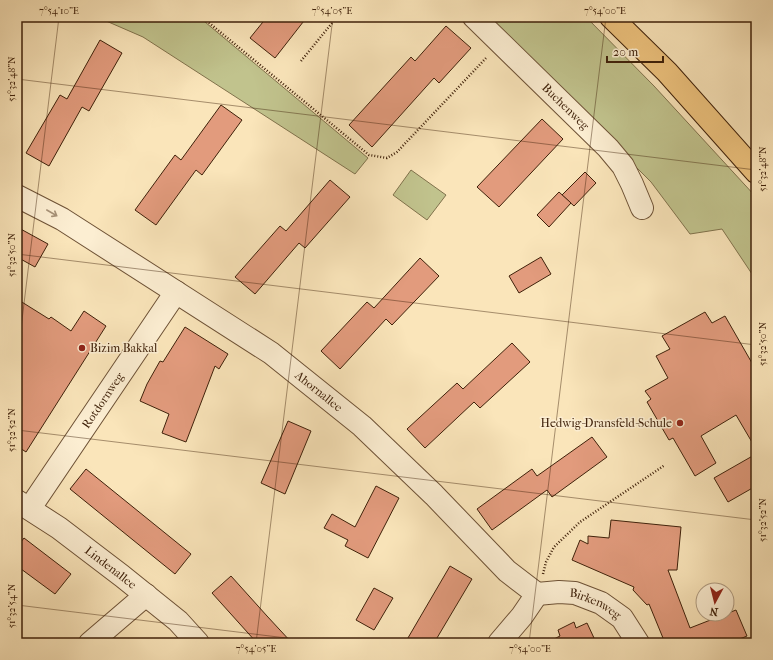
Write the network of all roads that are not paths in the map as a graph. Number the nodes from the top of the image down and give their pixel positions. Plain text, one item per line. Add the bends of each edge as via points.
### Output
1 (474, 17) edge
2 (611, 17) edge
3 (756, 172) edge
4 (17, 196) edge
5 (642, 208) dead end
6 (176, 292) junction
7 (23, 504) edge
8 (537, 594) junction
9 (146, 595) junction
10 (90, 643) edge
11 (198, 643) edge
12 (500, 643) edge
13 (638, 643) edge

1 - 5 street, Buchenweg via 608,148 623,166
2 - 3 main road via 667,72
4 -> 6 street, Ahornallee via 50,212
6 - 7 street, Rotdornweg
6 - 8 street, Ahornallee via 259,344 362,426 434,495 507,571
7 - 9 street, Lindenallee via 59,528
8 - 12 street
8 - 13 street, Birkenweg via 575,593 601,603 622,618
9 - 10 street
9 - 11 street, Lindenallee via 178,621

